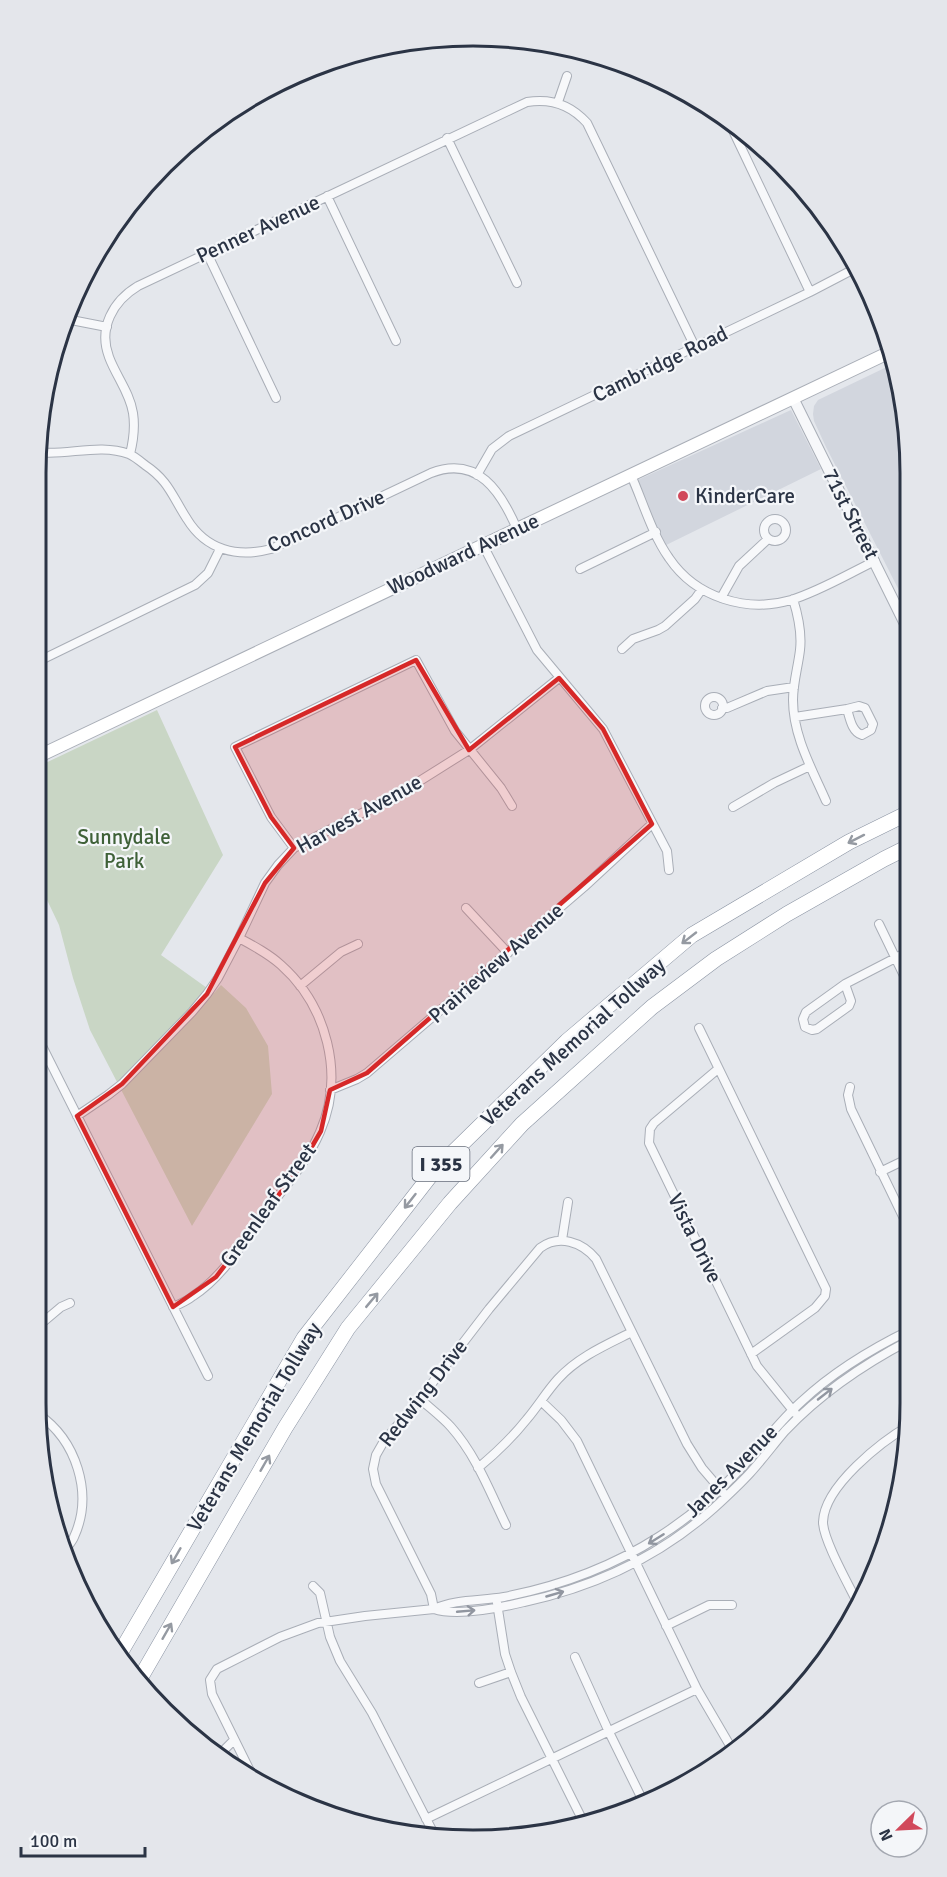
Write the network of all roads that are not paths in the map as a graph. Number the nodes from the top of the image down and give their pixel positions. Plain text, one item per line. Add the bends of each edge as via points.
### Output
1 (567, 76) dead end
2 (553, 101) junction
3 (447, 138) junction
4 (736, 138) edge
5 (327, 196) junction
6 (207, 253) junction
7 (849, 272) edge
8 (517, 283) dead end
9 (810, 292) junction
10 (75, 321) edge
11 (106, 327) junction
12 (396, 341) dead end
13 (695, 347) junction
14 (884, 355) edge
15 (276, 398) dead end
16 (793, 398) junction
17 (47, 453) edge
18 (130, 454) junction
19 (477, 475) junction
20 (631, 475) junction
21 (517, 529) junction
22 (656, 532) junction
23 (768, 539) dead end
24 (483, 545) junction
25 (220, 549) junction
26 (875, 561) junction
27 (580, 569) dead end
28 (702, 589) junction
29 (721, 598) junction
30 (793, 599) junction
31 (900, 613) edge
32 (622, 648) dead end
33 (46, 658) edge
34 (559, 678) junction
35 (794, 687) junction
36 (722, 708) dead end
37 (847, 709) dead end
38 (795, 717) junction
39 (469, 750) junction
40 (46, 753) edge
41 (810, 766) junction
42 (826, 801) dead end
43 (512, 806) dead end
44 (733, 807) dead end
45 (900, 817) edge
46 (652, 824) junction
47 (294, 848) junction
48 (900, 851) edge
49 (669, 870) dead end
50 (466, 908) dead end
51 (879, 924) dead end
52 (239, 938) junction
53 (358, 944) dead end
54 (508, 953) junction
55 (900, 955) edge
56 (895, 957) junction
57 (900, 967) edge
58 (845, 984) junction
59 (300, 986) junction
60 (699, 1029) dead end
61 (46, 1054) edge
62 (717, 1069) junction
63 (850, 1087) dead end
64 (330, 1090) junction
65 (77, 1116) junction
66 (900, 1162) edge
67 (880, 1172) junction
68 (568, 1202) dead end
69 (900, 1211) edge
70 (562, 1240) junction
71 (70, 1303) dead end
72 (173, 1307) junction
73 (46, 1320) edge
74 (632, 1332) junction
75 (900, 1335) edge
76 (900, 1345) edge
77 (751, 1354) junction
78 (208, 1376) dead end
79 (420, 1399) junction
80 (541, 1401) junction
81 (792, 1410) junction
82 (799, 1418) junction
83 (47, 1421) edge
84 (900, 1432) edge
85 (478, 1468) junction
86 (723, 1493) junction
87 (506, 1526) dead end
88 (70, 1543) edge
89 (631, 1553) junction
90 (635, 1562) junction
91 (313, 1586) dead end
92 (854, 1596) edge
93 (497, 1603) junction
94 (732, 1605) dead end
95 (434, 1610) junction
96 (326, 1621) junction
97 (666, 1626) junction
98 (123, 1647) edge
99 (575, 1657) dead end
100 (511, 1672) junction
101 (143, 1673) edge
102 (480, 1683) dead end
103 (697, 1689) junction
104 (609, 1732) junction
105 (234, 1740) junction
106 (729, 1745) edge
107 (224, 1750) edge
108 (553, 1759) junction
109 (247, 1765) edge
110 (641, 1796) edge
111 (582, 1816) edge
112 (426, 1820) junction
113 (431, 1828) edge

1 - 2 street
2 - 3 street, Penner Avenue via 522,103
2 - 13 street via 582,117 591,130
3 - 5 street, Penner Avenue
3 - 8 street
4 - 9 street
5 - 6 street, Penner Avenue
5 - 12 street
6 - 11 street, Penner Avenue via 130,291 107,319
6 - 15 street
7 - 9 street, Cambridge Road
9 - 13 street, Cambridge Road
10 - 11 street
11 - 18 street via 109,356 133,414
13 - 19 street, Cambridge Road via 509,436 492,449
14 - 16 main road, Woodward Avenue
16 - 20 main road, Woodward Avenue
16 - 26 street, 71st Street
17 - 18 street via 95,450
18 - 25 street via 164,480 191,525
19 - 21 street via 501,496
19 - 25 street, Concord Drive via 455,469 437,471 271,549
20 - 21 main road, Woodward Avenue
20 - 22 street
21 - 24 main road, Woodward Avenue
22 - 27 street
22 - 28 street via 675,566
23 - 29 street via 739,566
24 - 34 street via 531,641
24 - 40 main road, Woodward Avenue
25 - 33 street via 208,573 195,585
26 - 30 street
26 - 31 street, 71st Street
28 - 29 street
28 - 32 street via 665,626 633,639
29 - 30 street via 758,605
30 - 35 street via 800,648
34 - 39 street, Harvest Avenue
34 - 46 street via 603,729
35 - 36 street via 767,691
35 - 38 street
37 - 38 street
38 - 41 street
39 - 43 street
39 - 47 street, Harvest Avenue via 399,794
39 - 47 street via 416,660 235,747 271,817
41 - 42 street
41 - 44 street
45 -> 98 highway, Veterans Memorial Tollway / I 355 via 849,842 692,935 567,1041 434,1171 304,1338
46 - 49 street via 667,851
46 - 54 street, Prairieview Avenue
47 - 52 street, Harvest Avenue via 265,883
101 -> 48 highway, Veterans Memorial Tollway / I 355 via 303,1397 348,1328 450,1203 522,1124 652,1007 716,959
50 - 54 street
51 - 56 street
52 - 59 street, Greenleaf Street via 280,964
52 - 65 street, Harvest Avenue via 218,978 192,1012 122,1084
53 - 59 street via 341,952
54 - 64 street, Prairieview Avenue via 367,1073
55 - 56 street
56 - 57 street
56 - 58 street
58 - 58 street via 806,1012 805,1027 817,1029 849,1006
59 - 64 street, Greenleaf Street via 316,1009 324,1032
60 - 62 street
61 - 65 street
62 - 77 street, Vista Drive via 654,1123 649,1143
62 - 77 street via 826,1289 815,1308
63 - 67 street via 851,1109
64 - 72 street, Greenleaf Street via 321,1131 300,1167 216,1277
65 - 72 street
66 - 67 street
67 - 69 street
68 - 70 street
70 - 74 street via 582,1245 596,1259
70 - 79 street, Redwing Drive via 540,1248
71 - 73 street
72 - 78 street
74 - 80 street via 576,1363
74 - 86 street via 687,1444
75 - 81 street, Janes Avenue via 851,1362
82 -> 76 street, Janes Avenue via 852,1374
77 - 81 street, Vista Drive
79 - 85 street via 453,1429
79 - 95 street, Redwing Drive via 376,1455 374,1474 431,1594
80 - 85 street via 499,1451
80 - 89 street via 577,1441
81 - 82 street, Vista Drive
81 - 86 street, Janes Avenue
82 - 86 street, Janes Avenue via 751,1472
83 - 88 street via 63,1439 81,1482 80,1518
84 - 92 street via 856,1467 833,1494 825,1514 826,1536
85 - 87 street
86 -> 89 street, Janes Avenue
86 - 90 street, Janes Avenue via 679,1536
89 - 90 street
89 - 93 street, Janes Avenue via 565,1581
93 -> 90 street, Janes Avenue via 563,1592
90 - 97 street
91 - 96 street via 320,1593
93 - 95 street, Janes Avenue via 444,1613
93 - 100 street
94 - 97 street via 709,1605
95 - 96 street, Janes Avenue
96 - 105 street, Janes Avenue via 294,1631 217,1668 210,1680 212,1694
96 - 112 street via 340,1661 372,1713
97 - 103 street
99 - 104 street
100 - 102 street
100 - 108 street
103 - 104 street
103 - 106 street
104 - 108 street
104 - 110 street
105 - 107 street
105 - 109 street
108 - 111 street
108 - 112 street
112 - 113 street

